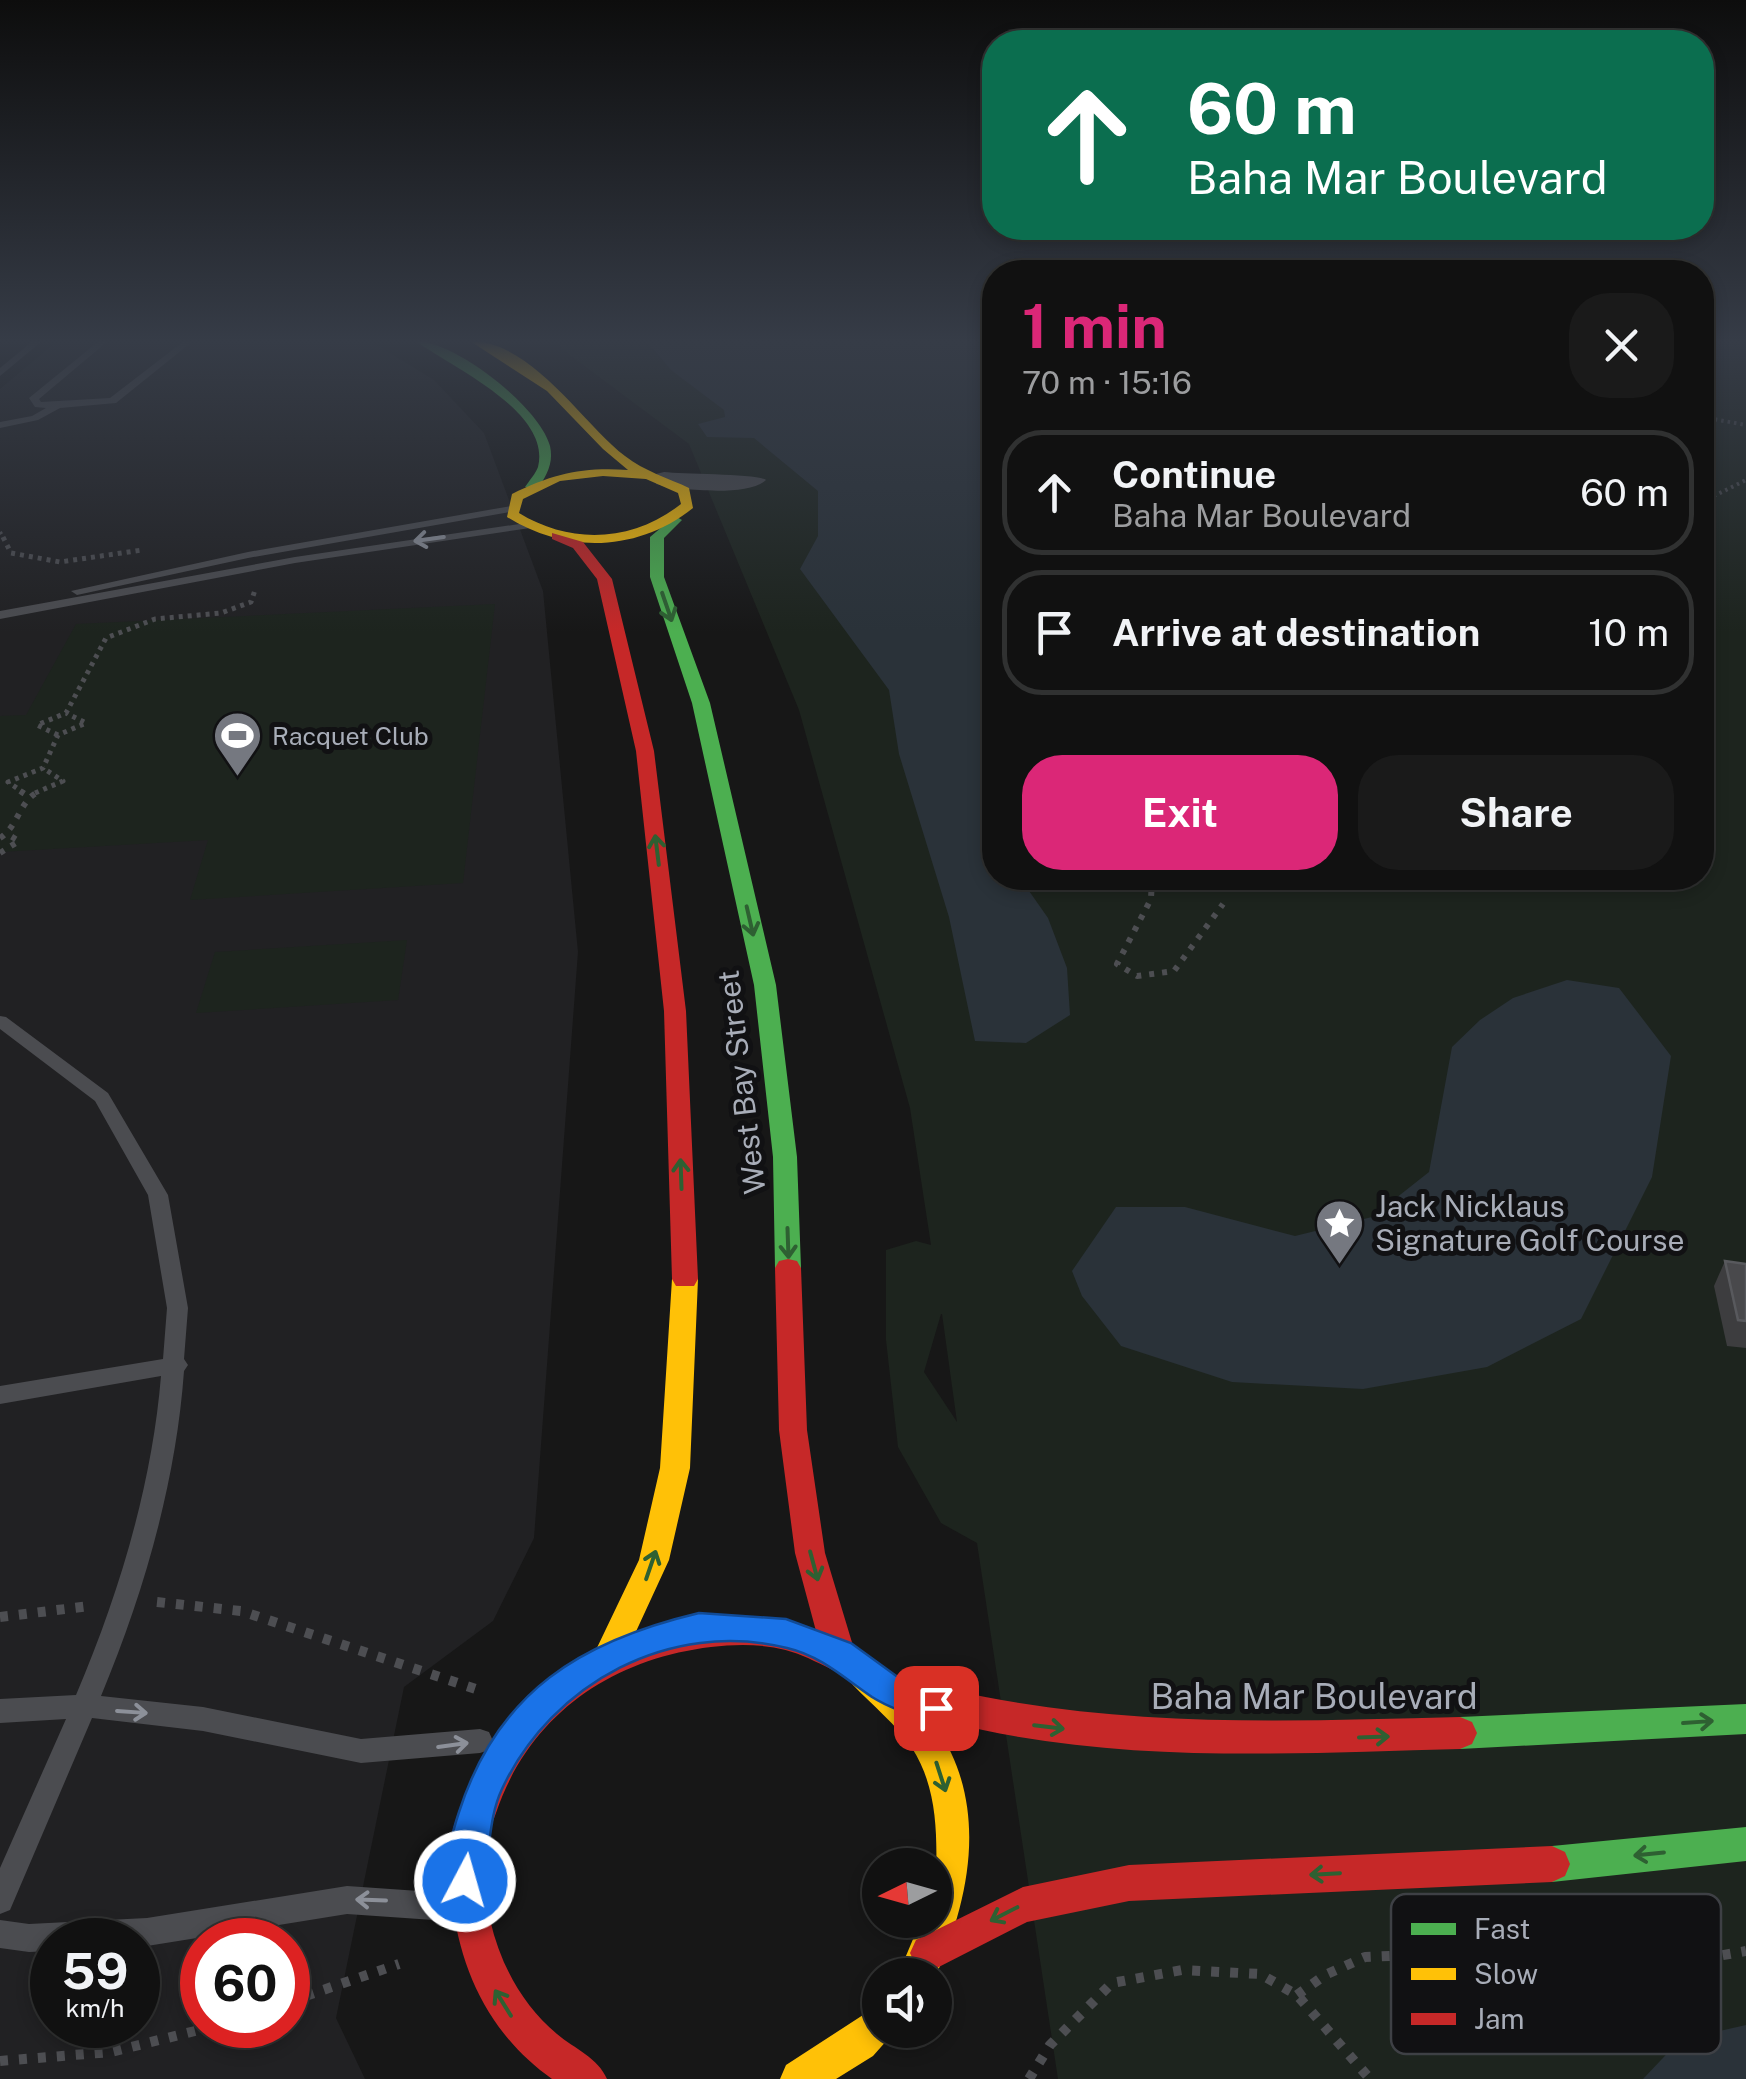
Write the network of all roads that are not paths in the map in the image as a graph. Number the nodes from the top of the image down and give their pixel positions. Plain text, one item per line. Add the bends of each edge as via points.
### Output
1 (538, 438) edge
2 (596, 438) edge
3 (657, 477) junction
4 (532, 487) junction
5 (679, 516) junction
6 (518, 518) junction
7 (557, 536) junction
8 (50, 604) junction
9 (0, 615) edge
10 (0, 1021) edge
11 (177, 1365) junction
12 (0, 1395) edge
13 (610, 1654) junction
14 (840, 1654) junction
15 (887, 1688) junction
16 (87, 1706) junction
17 (0, 1711) edge
18 (1746, 1719) edge
19 (513, 1737) junction
20 (1746, 1844) edge
21 (0, 1900) edge
22 (468, 1910) junction
23 (0, 1934) edge
24 (929, 1953) junction
25 (926, 1958) edge
26 (862, 2039) edge
27 (587, 2079) edge
28 (800, 2079) edge

1 - 4 main road via 548,461
2 - 3 main road via 611,458
3 - 4 main road via 592,472
3 - 5 main road via 684,490 688,505
3 - 5 street via 760,486
4 - 6 main road via 516,498
5 - 7 main road via 629,535
5 -> 14 main road, West Bay Street via 656,537 657,578 701,703 765,984 786,1158 793,1430 810,1553
6 - 7 main road
6 -> 8 lane
6 - 8 lane via 204,564 73,592
13 -> 7 main road, West Bay Street via 654,1560 675,1468 686,1311 675,1011 645,750 604,579 578,545
8 - 9 lane
10 - 11 lane via 64,1062 104,1098 132,1136 168,1227
11 - 12 lane
11 - 16 lane via 160,1470
13 - 14 main road via 668,1632 725,1626 786,1633
13 - 19 main road via 555,1690
14 - 15 main road
15 -> 18 main road, Baha Mar Boulevard via 936,1708 1090,1730 1345,1738
15 -> 24 main road via 928,1742 949,1804 951,1878
16 - 17 lane
16 -> 19 lane via 203,1719 361,1752
16 - 21 lane
19 - 22 main road via 485,1786 471,1829
20 -> 24 main road via 1532,1866 1129,1883 1023,1905
22 -> 23 lane via 347,1900 147,1932
27 -> 22 main road via 536,2046 509,2015 484,1972
24 - 25 main road
26 - 28 main road

